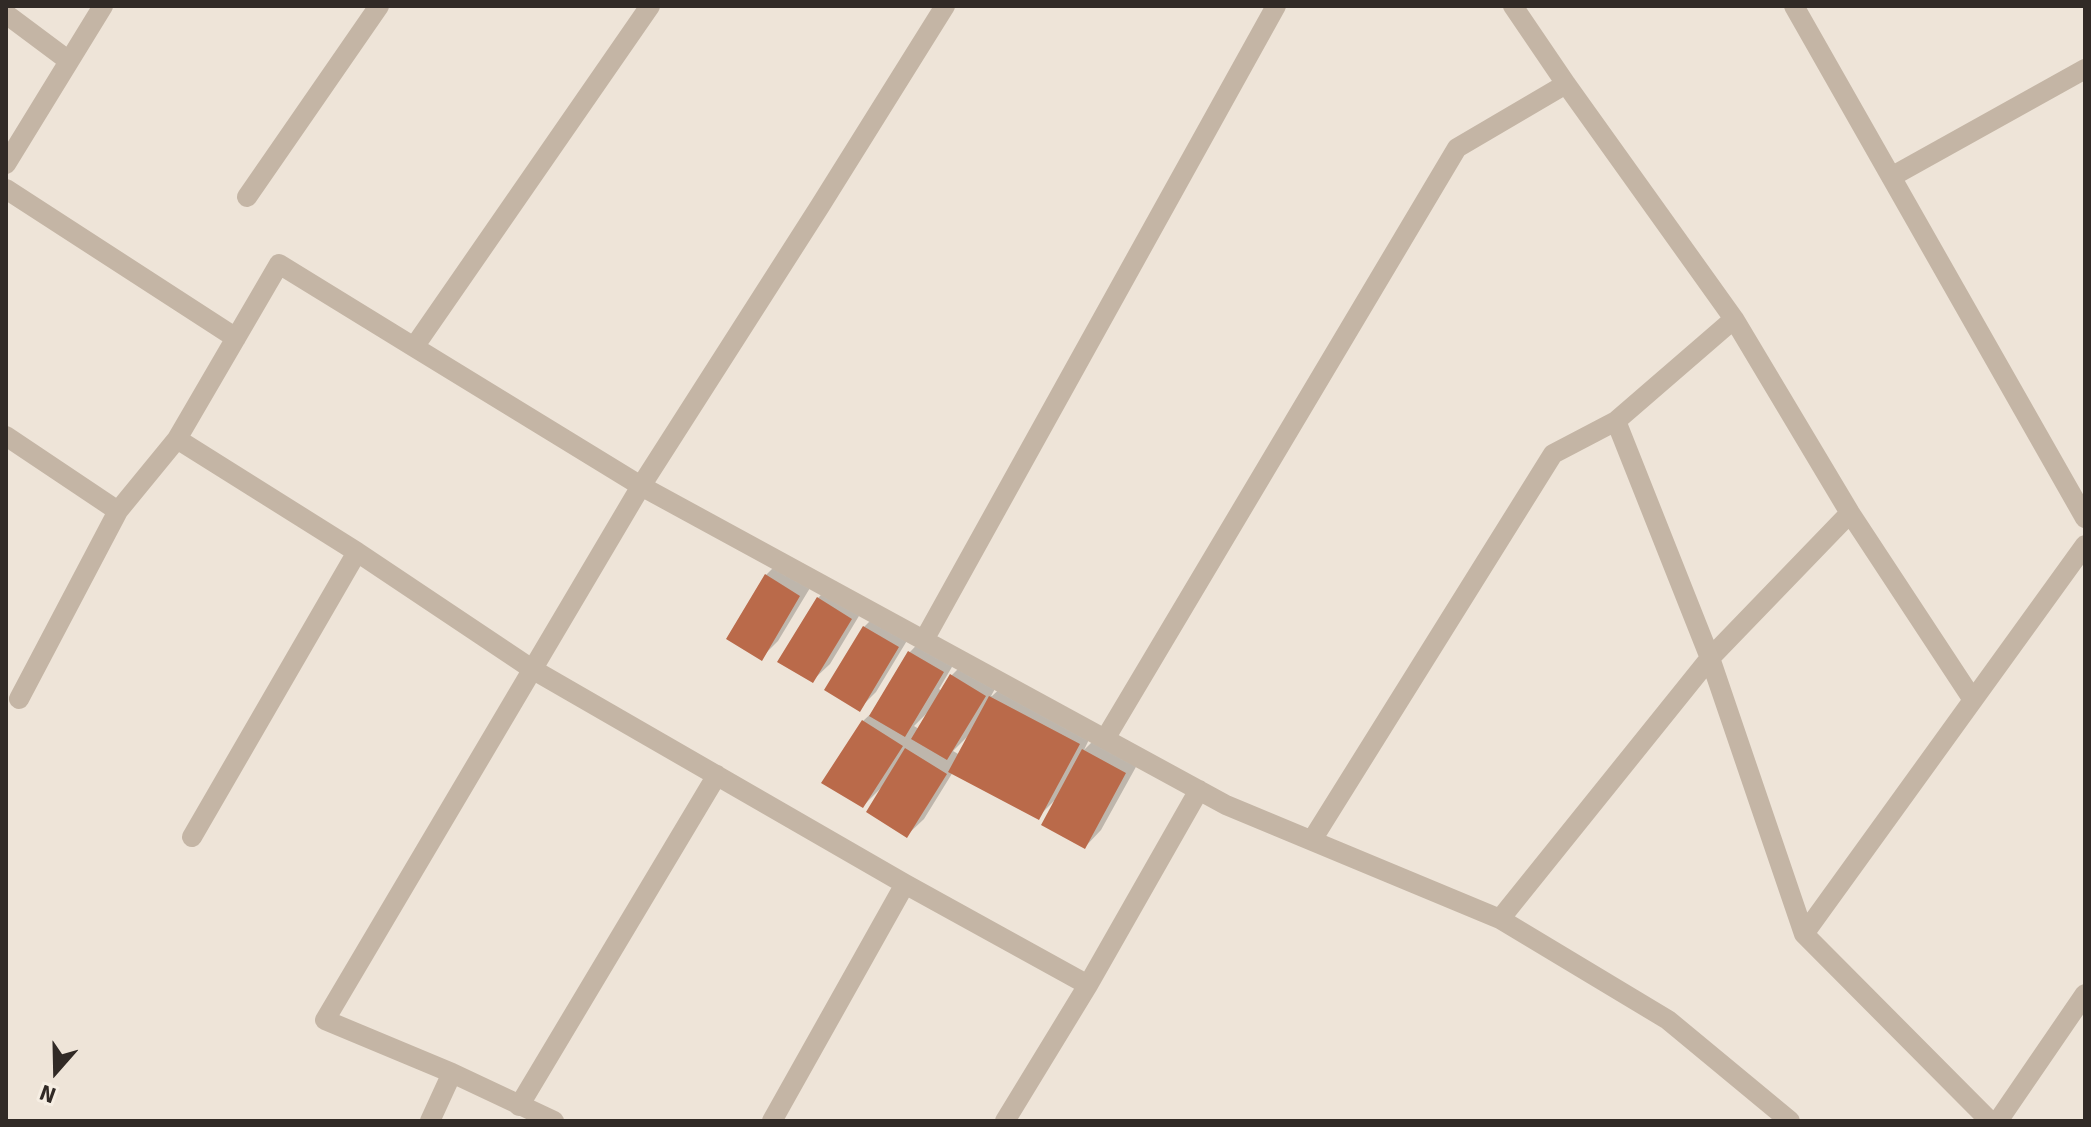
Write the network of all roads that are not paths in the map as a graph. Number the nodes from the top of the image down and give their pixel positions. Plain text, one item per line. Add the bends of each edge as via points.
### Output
1 (103, 6) edge
2 (379, 6) edge
3 (650, 6) edge
4 (945, 6) edge
5 (1276, 6) edge
6 (1513, 6) edge
7 (1794, 6) edge
8 (6, 14) edge
9 (69, 61) junction
10 (2085, 69) edge
11 (1566, 84) junction
12 (6, 164) edge
13 (1891, 177) junction
14 (6, 189) edge
15 (247, 197) dead end
16 (1734, 319) junction
17 (236, 338) junction
18 (414, 347) junction
19 (1616, 421) junction
20 (6, 436) edge
21 (177, 439) junction
22 (641, 486) junction
23 (118, 511) junction
24 (1850, 513) junction
25 (2085, 518) edge
26 (2085, 545) edge
27 (357, 552) junction
28 (924, 640) junction
29 (1710, 658) junction
30 (532, 669) junction
31 (19, 699) dead end
32 (1973, 700) junction
33 (1105, 739) junction
34 (717, 775) junction
35 (1199, 790) junction
36 (192, 837) dead end
37 (1312, 840) junction
38 (905, 884) junction
39 (1500, 919) junction
40 (1804, 934) junction
41 (1088, 985) junction
42 (2085, 994) edge
43 (452, 1073) junction
44 (519, 1106) junction
45 (430, 1121) edge
46 (554, 1121) edge
47 (772, 1121) edge
48 (1005, 1121) edge
49 (1790, 1121) edge
50 (1990, 1121) edge
51 (1998, 1121) edge

1 - 9 street
2 - 15 street
3 - 18 street
4 - 22 street
5 - 28 street
6 - 11 street
7 - 13 street
8 - 9 street
9 - 12 street
10 - 13 street
11 - 16 street
11 - 33 street via 1457,148
13 - 25 street
14 - 17 street
16 - 19 street
16 - 24 street
17 - 18 street via 279,264
17 - 21 street
18 - 22 street
19 - 29 street
19 - 37 street via 1553,454
20 - 23 street
21 - 23 street
21 - 27 street
22 - 28 street
22 - 30 street
23 - 31 street
24 - 29 street
24 - 32 street
26 - 32 street
27 - 30 street
27 - 36 street
28 - 33 street
29 - 39 street
29 - 40 street
30 - 34 street
30 - 43 street via 325,1020
32 - 40 street
33 - 35 street
34 - 38 street
34 - 44 street
35 - 37 street
35 - 41 street
37 - 39 street
38 - 41 street
38 - 47 street
39 - 49 street via 1668,1020
40 - 50 street
41 - 48 street
42 - 51 street
43 - 44 street
43 - 45 street
44 - 46 street

